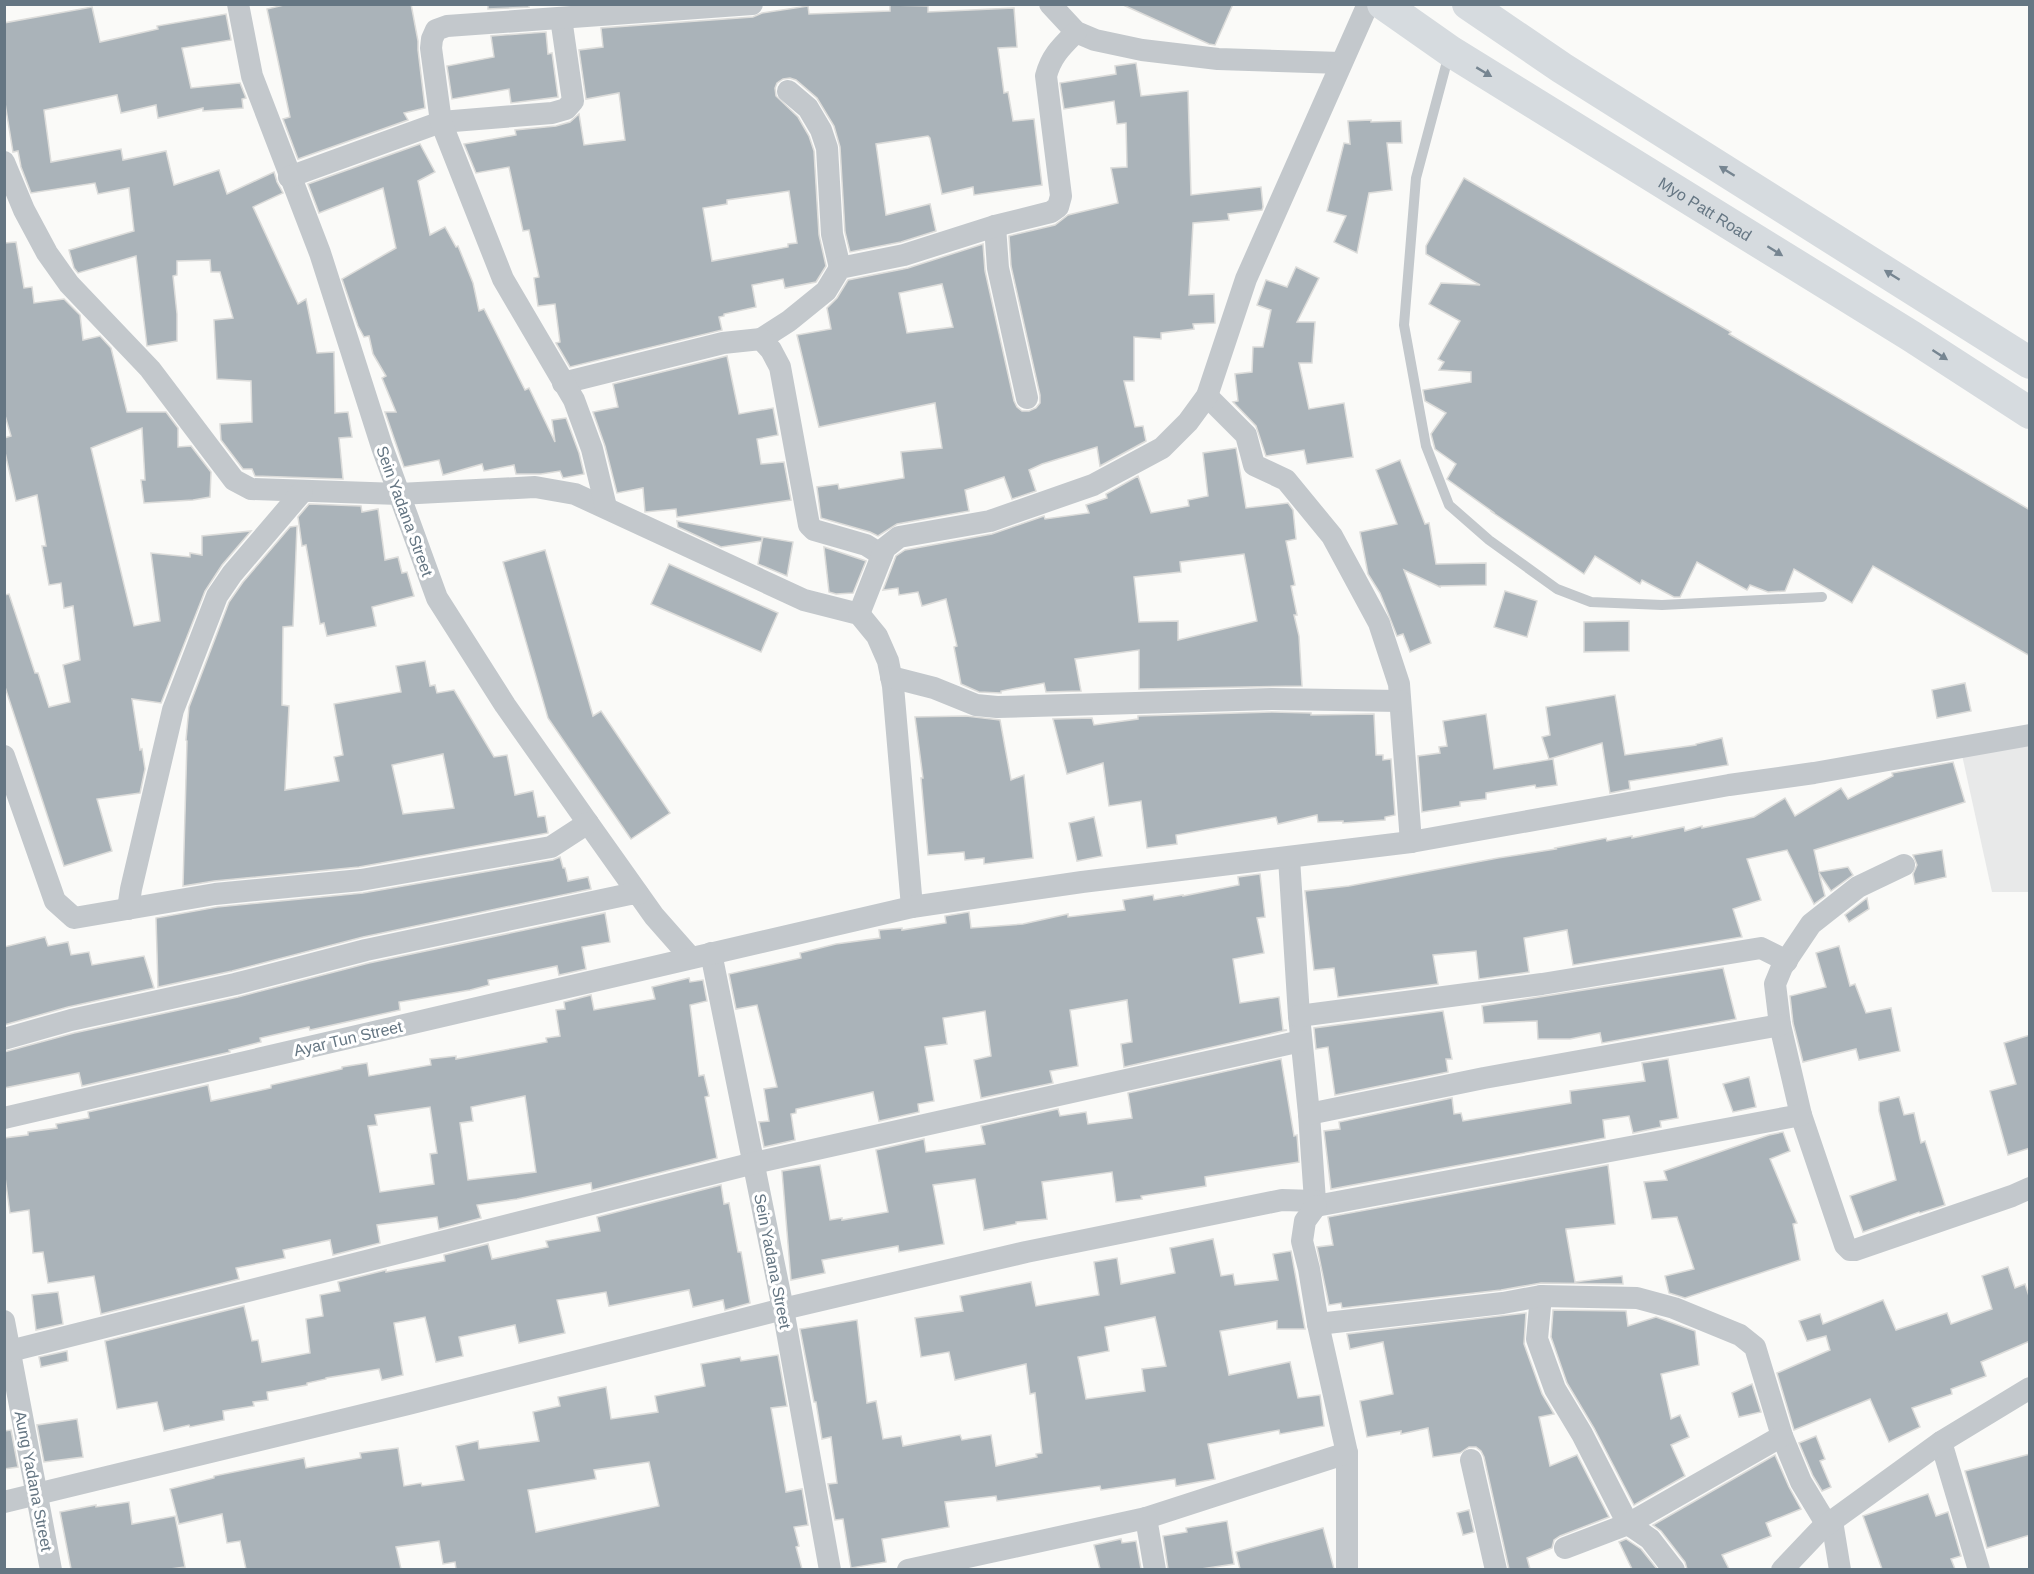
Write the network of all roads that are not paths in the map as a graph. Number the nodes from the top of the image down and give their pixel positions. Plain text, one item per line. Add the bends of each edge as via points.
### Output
1 (238, 4) edge
2 (752, 4) edge
3 (1050, 4) edge
4 (1368, 4) edge
5 (1383, 4) edge
6 (1468, 4) edge
7 (561, 18) junction
8 (1076, 32) junction
9 (1450, 51) junction
10 (1341, 63) junction
11 (1562, 68) junction
12 (788, 91) dead end
13 (1538, 104) junction
14 (441, 122) junction
15 (4, 162) edge
16 (289, 177) junction
17 (995, 226) junction
18 (840, 268) junction
19 (1934, 302) junction
20 (1911, 336) junction
21 (761, 339) junction
22 (2030, 363) edge
23 (563, 383) junction
24 (1207, 396) junction
25 (1027, 398) dead end
26 (2030, 413) edge
27 (302, 492) junction
28 (399, 494) junction
29 (606, 507) junction
30 (882, 555) junction
31 (1822, 597) dead end
32 (860, 614) junction
33 (891, 677) junction
34 (1400, 701) junction
35 (2030, 735) edge
36 (4, 756) edge
37 (588, 823) junction
38 (1411, 842) junction
39 (1289, 858) junction
40 (1904, 865) dead end
41 (638, 894) junction
42 (912, 907) junction
43 (128, 909) junction
44 (701, 955) junction
45 (1787, 961) junction
46 (1299, 1016) junction
47 (1780, 1025) junction
48 (4, 1040) edge
49 (1301, 1041) junction
50 (1309, 1114) junction
51 (1801, 1115) junction
52 (4, 1118) edge
53 (754, 1163) junction
54 (2030, 1188) edge
55 (1316, 1204) junction
56 (1541, 1296) junction
57 (783, 1309) junction
58 (4, 1321) edge
59 (1318, 1324) junction
60 (9, 1359) edge
61 (2030, 1388) edge
62 (1782, 1436) junction
63 (1941, 1442) junction
64 (1347, 1453) junction
65 (1471, 1460) dead end
66 (36, 1495) junction
67 (4, 1502) edge
68 (1146, 1518) junction
69 (1830, 1523) junction
70 (1628, 1524) junction
71 (1565, 1548) dead end
72 (51, 1569) edge
73 (830, 1569) edge
74 (908, 1569) edge
75 (1155, 1569) edge
76 (1347, 1569) edge
77 (1496, 1569) edge
78 (1674, 1569) edge
79 (1782, 1569) edge
80 (1840, 1569) edge
81 (1979, 1569) edge

1 - 16 street, Sein Yadana Street via 252,76
2 - 7 street
3 - 8 street
4 - 10 street
5 - 9 main road, Myo Patt Road
6 - 11 main road
7 - 14 street via 436,30 432,48
7 - 14 street via 573,101 567,109
8 - 10 street via 1113,44 1218,59
8 - 17 street via 1055,52 1046,76 1061,196 1058,207
9 -> 13 main road, Myo Patt Road
9 - 31 lane via 1416,178 1404,325 1426,446 1449,505 1489,540 1557,589 1591,602 1662,605
10 - 24 street via 1246,279
11 - 13 main road
19 -> 11 main road
12 - 18 street via 808,108 827,148 832,234
13 -> 20 main road, Myo Patt Road
14 - 16 street
14 - 23 street via 503,279
15 - 27 street via 24,210 69,284 150,369 234,480 251,489
16 - 28 street, Sein Yadana Street via 320,253
17 - 18 street via 904,255
17 - 25 street via 998,268
18 - 21 street via 826,291
19 - 20 main road
19 - 22 main road
20 -> 26 main road, Myo Patt Road
21 - 23 street via 723,343
21 - 30 street via 780,367 809,525 814,530 866,545
23 - 29 street via 574,400 592,449
24 - 30 street via 1162,448 1093,485 990,521 899,537
24 - 34 street via 1246,435 1254,465 1286,480 1332,536 1380,623 1399,684
27 - 28 street
27 - 43 street via 217,596 173,710
28 - 29 street via 535,487 575,494
28 - 37 street, Sein Yadana Street via 437,598 505,705
29 - 32 street via 804,600
30 - 32 street
32 - 33 street via 877,636
33 - 34 street via 934,688 976,705 997,707 1240,699
33 - 42 street
34 - 38 street
35 - 38 street, Ayar Tun Street
36 - 43 street via 55,901 74,918
37 - 41 street, Sein Yadana Street
37 - 43 street via 552,847 362,880 215,894
38 - 39 street, Ayar Tun Street
39 - 42 street, Ayar Tun Street
39 - 46 street
40 - 45 street via 1858,887 1811,924
41 - 44 street, Sein Yadana Street via 654,916
41 - 48 street via 366,950 71,1020
42 - 44 street, Ayar Tun Street
44 - 52 street, Ayar Tun Street
44 - 53 street, Sein Yadana Street
45 - 46 street via 1761,948 1542,984
45 - 47 street via 1775,984
46 - 49 street
47 - 50 street
47 - 51 street
49 - 50 street
49 - 53 street
50 - 55 street
51 - 54 street via 1850,1250
51 - 55 street
53 - 57 street, Sein Yadana Street
53 - 60 street
55 - 57 street via 1282,1200 1189,1218
55 - 59 street via 1305,1221 1302,1241
56 - 59 street
56 - 62 street via 1637,1298 1674,1308 1740,1335 1755,1347
56 - 70 street via 1537,1339 1555,1389
57 - 66 street
57 - 73 street, Sein Yadana Street
58 - 60 street, Aung Yadana Street
59 - 64 street
60 - 66 street, Aung Yadana Street
61 - 63 street
62 - 69 street via 1801,1482
62 - 70 street
63 - 69 street
63 - 81 street
64 - 68 street
64 - 76 street
65 - 77 street
66 - 67 street
66 - 72 street, Aung Yadana Street
68 - 74 street
68 - 75 street
69 - 79 street
69 - 80 street
70 - 71 street
70 - 78 street via 1650,1539

